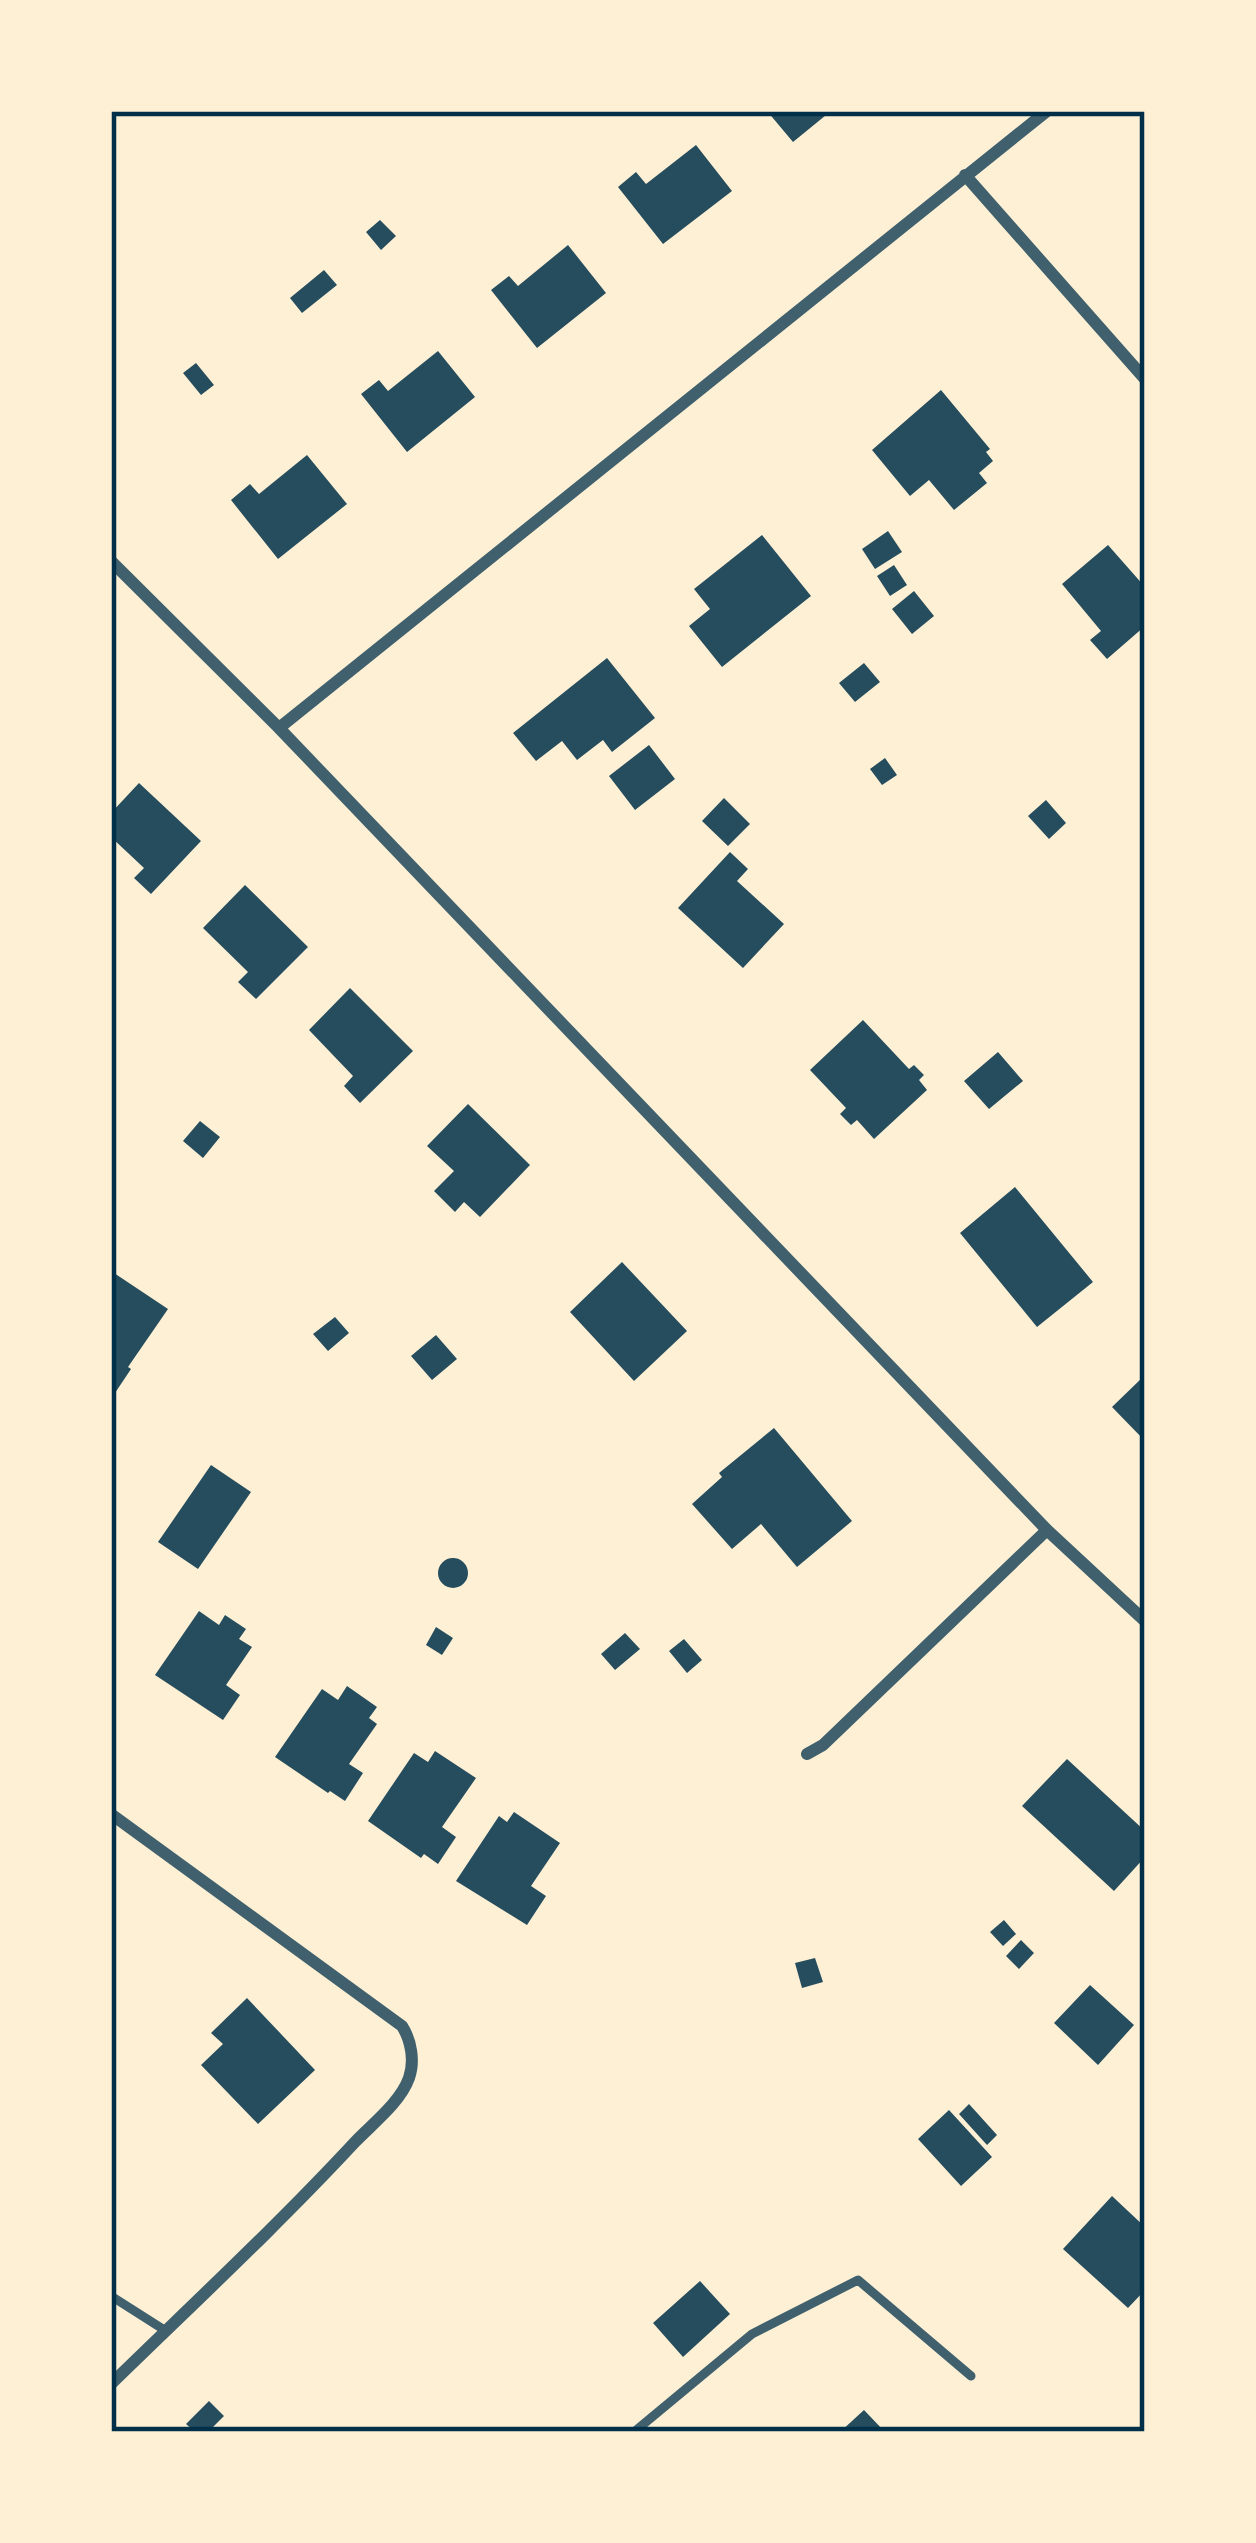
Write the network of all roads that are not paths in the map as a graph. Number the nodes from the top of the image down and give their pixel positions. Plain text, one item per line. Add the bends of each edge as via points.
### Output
1 (1047, 111) edge
2 (965, 176) junction
3 (1145, 379) edge
4 (111, 561) edge
5 (279, 728) junction
6 (1047, 1530) junction
7 (1145, 1621) edge
8 (807, 1754) dead end
9 (111, 1814) edge
10 (111, 2296) edge
11 (166, 2331) junction
12 (971, 2376) dead end
13 (111, 2384) edge
14 (634, 2432) edge

1 - 2 street
2 - 3 street
2 - 5 street
4 - 5 street
5 - 6 street
6 - 7 street
6 - 8 street
9 - 11 street via 410,2038 410,2077 398,2096
10 - 11 lane
11 - 13 street
12 - 14 lane via 858,2280 752,2334

